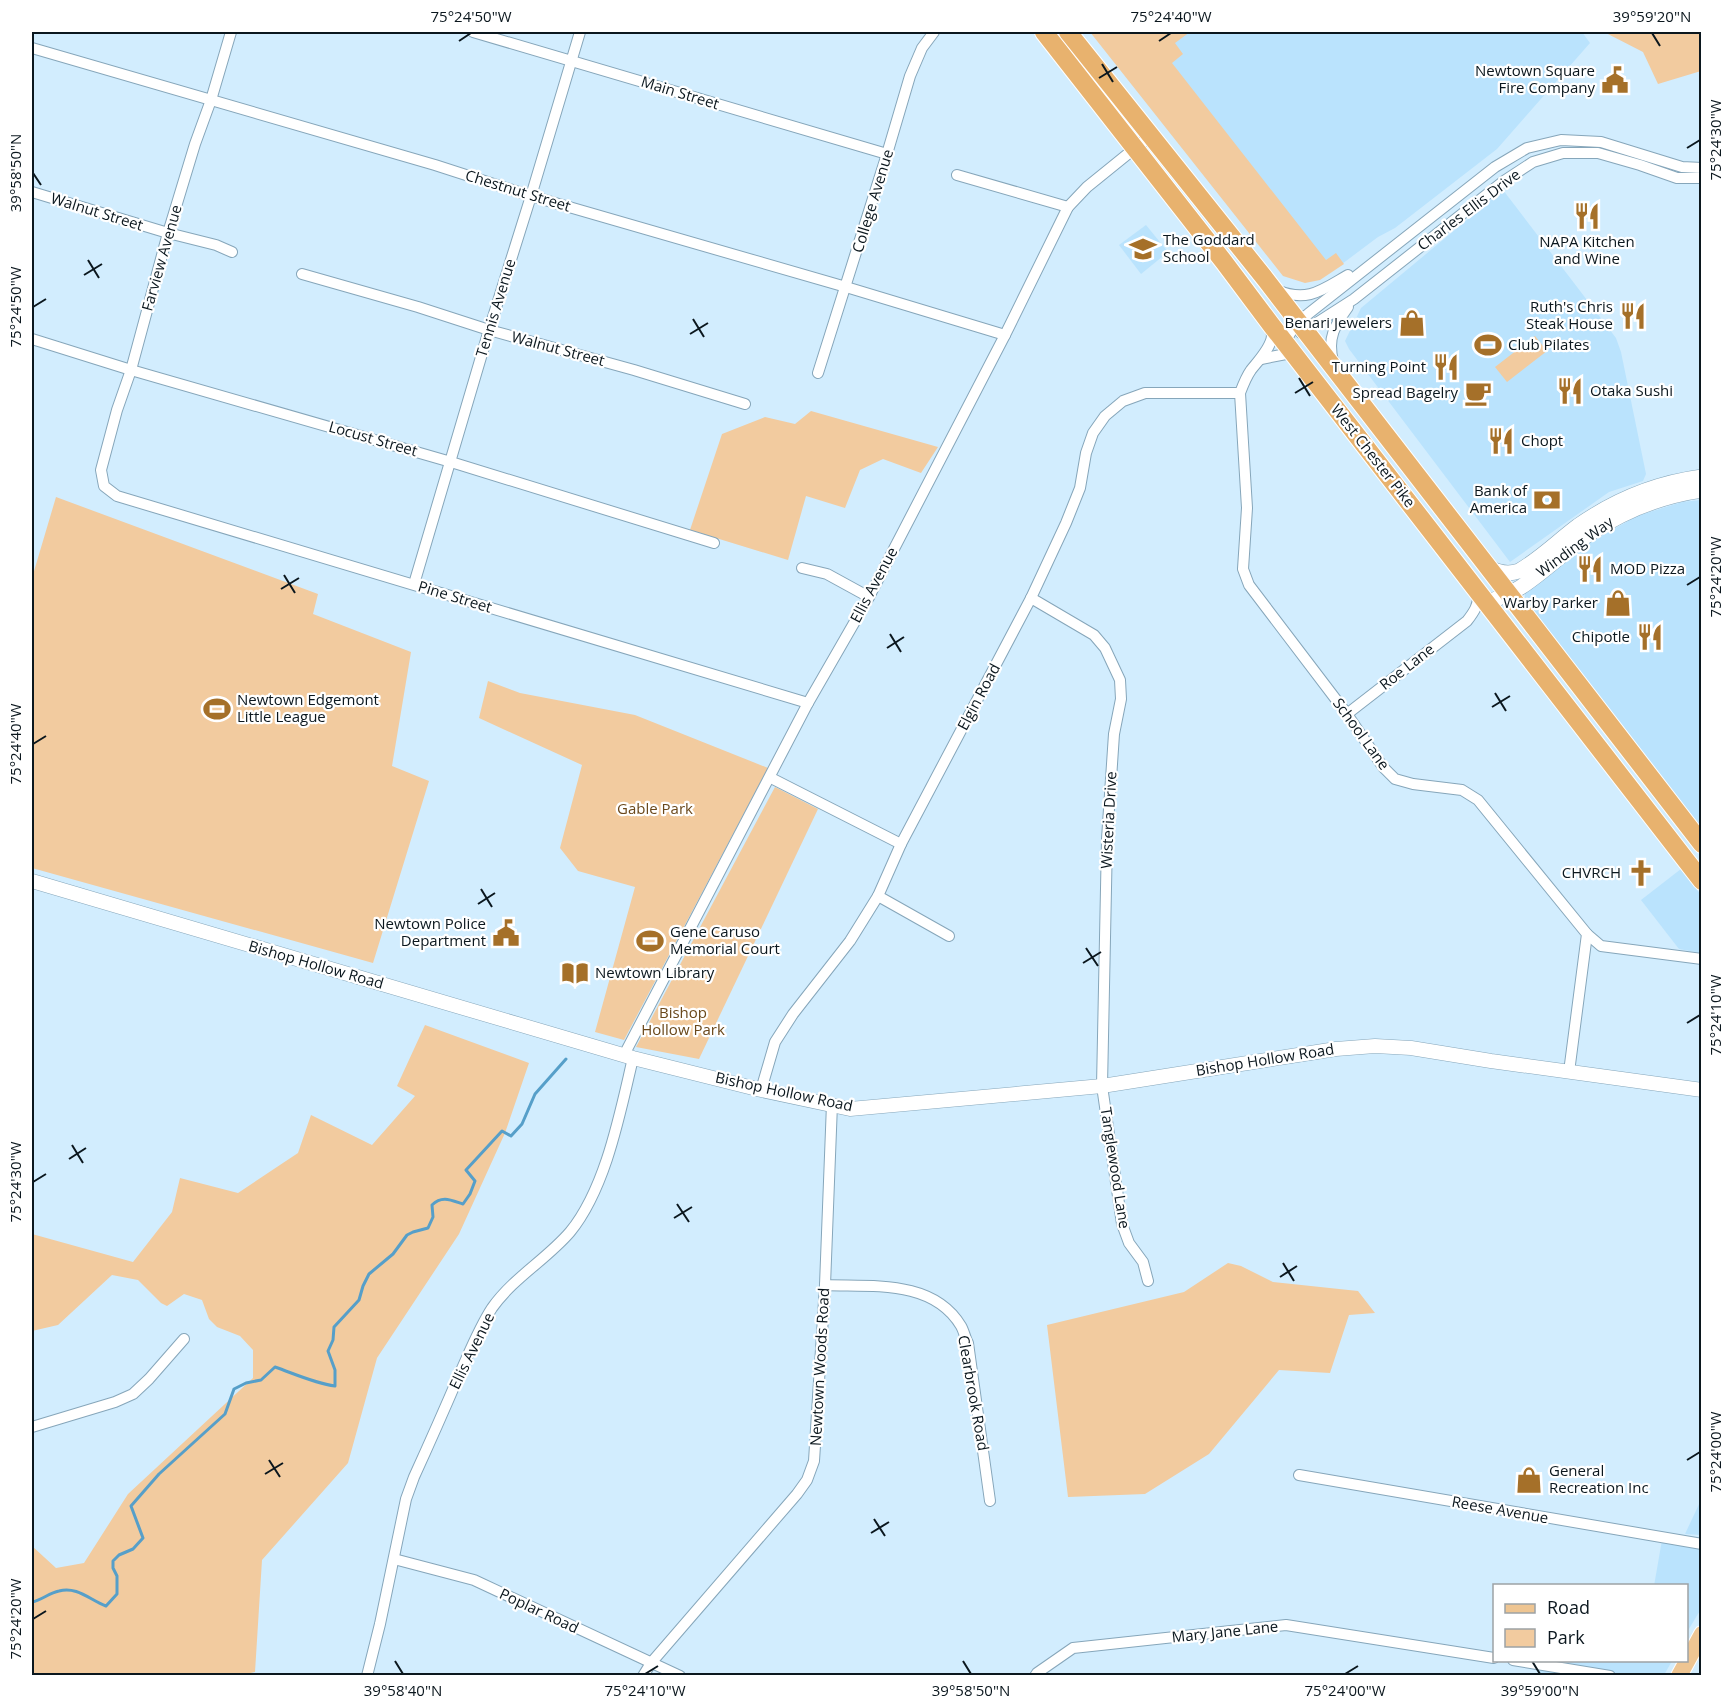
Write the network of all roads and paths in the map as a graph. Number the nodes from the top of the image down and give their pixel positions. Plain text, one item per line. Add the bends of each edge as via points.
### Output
1 (231, 32) edge
2 (473, 32) edge
3 (580, 32) edge
4 (934, 32) edge
5 (1044, 32) edge
6 (1068, 32) edge
7 (32, 48) edge
8 (571, 61) junction
9 (212, 100) junction
10 (1150, 136) junction
11 (1136, 148) junction
12 (887, 154) junction
13 (1701, 168) edge
14 (957, 175) dead end
15 (1701, 178) edge
16 (32, 192) edge
17 (531, 196) junction
18 (1068, 207) junction
19 (168, 234) junction
20 (232, 252) dead end
21 (1380, 257) junction
22 (302, 274) dead end
23 (1266, 280) junction
24 (846, 287) junction
25 (1354, 299) junction
26 (1269, 323) junction
27 (1301, 326) junction
28 (489, 330) junction
29 (1005, 335) junction
30 (32, 339) edge
31 (1290, 349) junction
32 (1261, 359) junction
33 (131, 370) junction
34 (818, 373) dead end
35 (1345, 382) junction
36 (1240, 393) junction
37 (745, 404) dead end
38 (451, 462) junction
39 (1701, 477) edge
40 (104, 486) joint
41 (1701, 490) edge
42 (714, 543) dead end
43 (802, 568) dead end
44 (1489, 568) junction
45 (414, 584) junction
46 (1509, 593) junction
47 (1482, 596) junction
48 (869, 597) junction
49 (1031, 598) junction
50 (1467, 621) junction
51 (1501, 621) junction
52 (808, 703) junction
53 (1347, 714) junction
54 (771, 778) junction
55 (901, 844) junction
56 (1701, 844) edge
57 (32, 880) edge
58 (1701, 881) edge
59 (878, 896) junction
60 (1587, 934) junction
61 (949, 936) dead end
62 (1701, 958) edge
63 (629, 1057) junction
64 (1569, 1072) junction
65 (1102, 1086) junction
66 (761, 1090) junction
67 (1701, 1090) edge
68 (832, 1104) junction
69 (1148, 1281) dead end
70 (825, 1285) junction
71 (184, 1339) dead end
72 (32, 1427) edge
73 (1299, 1475) dead end
74 (990, 1501) dead end
75 (1701, 1544) edge
76 (394, 1559) junction
77 (1701, 1634) edge
78 (1493, 1658) edge
79 (1688, 1659) edge
80 (1525, 1662) edge
81 (1686, 1662) edge
82 (651, 1663) junction
83 (367, 1676) edge
84 (643, 1676) edge
85 (680, 1676) edge
86 (1035, 1676) edge
87 (1610, 1676) edge
88 (1679, 1676) edge

1 - 9 street, Farview Avenue
2 - 8 street, Main Street
3 - 8 street, Tennis Avenue
4 - 12 street, College Avenue via 910,76
5 - 11 highway, West Chester Pike
6 - 10 highway, West Chester Pike
7 - 9 street, Chestnut Street
8 - 12 street, Main Street
8 - 17 street, Tennis Avenue
9 - 17 street, Chestnut Street
9 - 19 street, Farview Avenue
10 - 11 street, Ellis Avenue
10 - 23 highway, West Chester Pike
11 - 18 street, Ellis Avenue
11 - 26 highway, West Chester Pike
12 - 24 street, College Avenue
13 - 21 street, Charles Ellis Drive via 1682,167 1600,142 1561,140 1527,148 1495,166
14 - 18 street
15 - 25 street, Charles Ellis Drive via 1677,178 1598,153 1563,153 1533,162
16 - 19 street, Walnut Street
17 - 24 street, Chestnut Street
17 - 28 street, Tennis Avenue
18 - 29 street, Ellis Avenue
19 - 20 street, Walnut Street
19 - 33 street, Farview Avenue
21 - 23 street, Charles Ellis Drive via 1308,296 1282,292
21 - 27 street, Charles Ellis Drive
22 - 28 street, Walnut Street
23 - 27 highway, West Chester Pike
24 - 29 street, Chestnut Street
24 - 34 street, College Avenue
25 - 27 street, Charles Ellis Drive
25 - 35 street, Charles Ellis Drive via 1334,327 1330,340 1334,365
26 - 31 highway, West Chester Pike
26 - 32 street via 1272,336
27 - 31 street, Charles Ellis Drive
27 - 35 highway, West Chester Pike
28 - 37 street, Walnut Street
28 - 38 street, Tennis Avenue
29 - 48 street, Ellis Avenue
30 - 33 street, Locust Street
31 - 32 street
31 - 47 highway, West Chester Pike
32 - 36 street
33 - 38 street, Locust Street
33 - 40 street, Farview Avenue via 101,470
35 - 44 highway, West Chester Pike
36 - 49 street, Elgin Road via 1144,393 1123,401 1105,416 1093,433 1080,488
36 - 53 street, School Lane via 1247,508 1243,569 1249,585
38 - 42 street, Locust Street
38 - 45 street, Tennis Avenue
39 - 44 main road, Winding Way via 1647,490 1610,506 1519,571 1499,573
40 - 45 street, Pine Street via 117,496
41 - 46 main road, Winding Way via 1652,502 1616,517
43 - 48 street via 827,574
44 - 46 highway, West Chester Pike
45 - 52 street, Pine Street
46 - 47 main road, Winding Way
46 - 56 highway, West Chester Pike
47 - 50 street
47 - 51 highway, West Chester Pike
48 - 52 street, Ellis Avenue
49 - 55 street, Elgin Road
49 - 65 street, Wisteria Drive via 1094,635 1106,648 1120,680 1107,839
50 - 51 street via 1482,617
50 - 53 street, Roe Lane
51 - 58 highway, West Chester Pike
52 - 54 street, Ellis Avenue
53 - 60 street, School Lane via 1395,779 1462,790 1478,800
54 - 55 street
54 - 63 street, Ellis Avenue
55 - 59 street, Elgin Road
57 - 63 street, Bishop Hollow Road
59 - 61 street
59 - 66 street, Elgin Road via 850,941 775,1042
60 - 62 street via 1601,946
60 - 64 street
63 - 66 street, Bishop Hollow Road
63 - 76 street, Ellis Avenue via 617,1126 594,1194 568,1234 511,1287 479,1331 414,1477
64 - 65 street, Bishop Hollow Road via 1404,1047 1365,1046
64 - 67 street, Bishop Hollow Road
65 - 68 street, Bishop Hollow Road via 850,1109
65 - 69 street, Tanglewood Lane via 1122,1224 1129,1243 1143,1262
66 - 68 street, Bishop Hollow Road
68 - 70 street, Newtown Woods Road
70 - 74 street, Clearbrook Road via 919,1292 949,1312 961,1326 968,1343
70 - 82 street, Newtown Woods Road via 816,1440 807,1480
71 - 72 street via 133,1394
73 - 75 street, Reese Avenue
76 - 82 street, Poplar Road via 474,1580
76 - 83 street, Ellis Avenue
77 - 79 main road
78 - 86 street, Mary Jane Lane via 1286,1625 1073,1648
80 - 87 street
81 - 88 main road
82 - 84 street, Newtown Woods Road
82 - 85 street, Poplar Road

